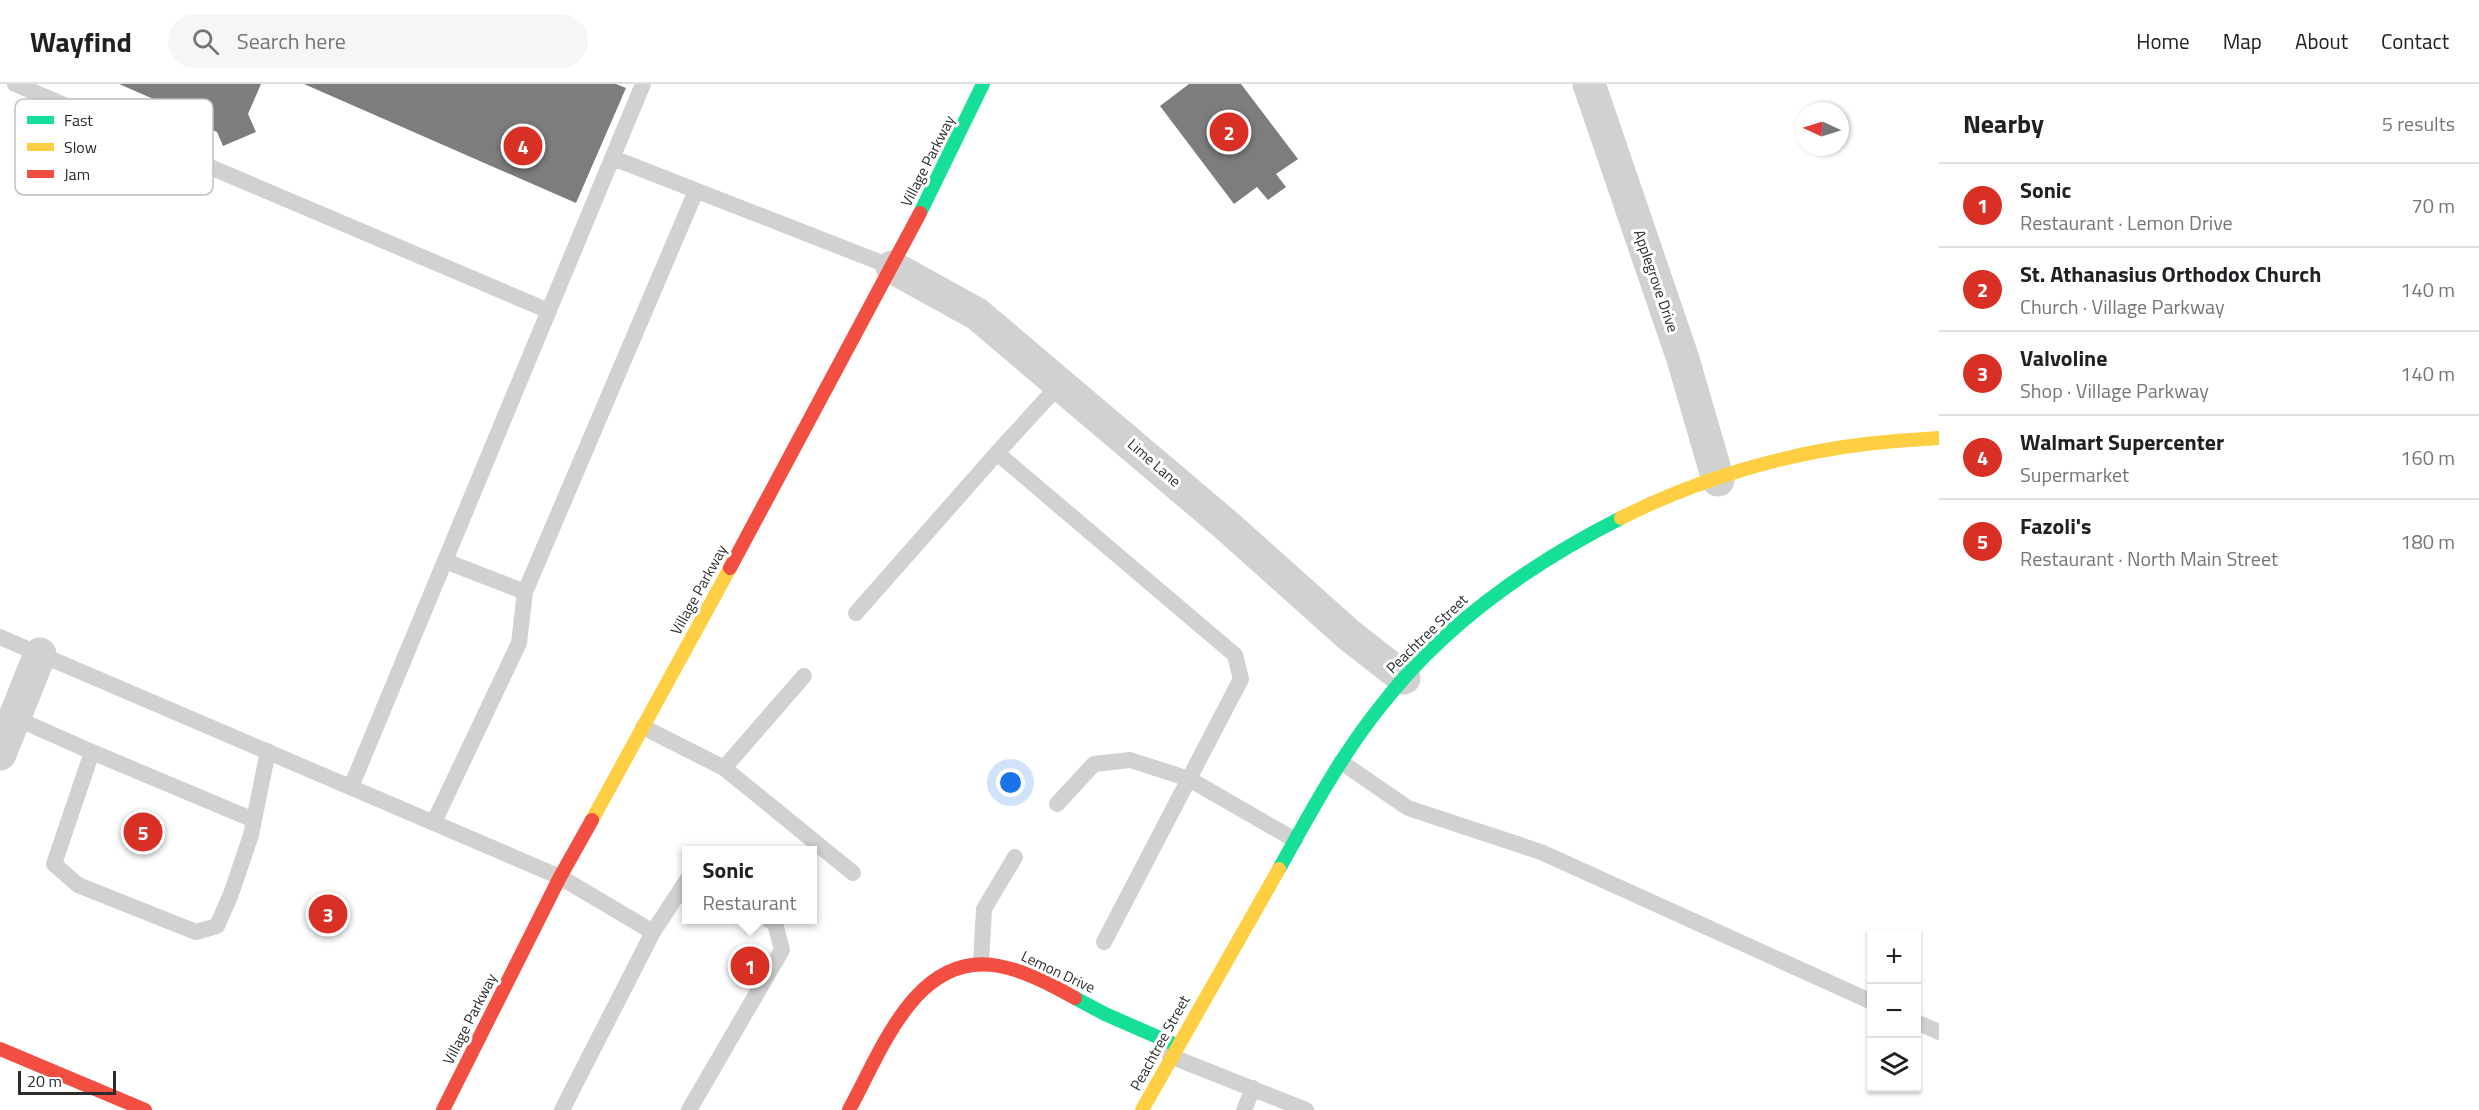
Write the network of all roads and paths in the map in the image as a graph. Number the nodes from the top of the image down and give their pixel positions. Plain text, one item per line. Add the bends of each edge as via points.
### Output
1 (15, 84) edge
2 (643, 84) edge
3 (983, 84) edge
4 (1589, 84) edge
5 (50, 99) edge
6 (613, 158) junction
7 (213, 168) edge
8 (696, 191) junction
9 (892, 267) junction
10 (549, 311) junction
11 (1060, 384) junction
12 (1939, 438) edge
13 (997, 453) junction
14 (1718, 480) junction
15 (445, 561) junction
16 (525, 592) junction
17 (856, 614) dead end
18 (0, 637) edge
19 (40, 654) junction
20 (804, 676) dead end
21 (1404, 678) junction
22 (7, 714) edge
23 (643, 727) junction
24 (268, 752) junction
25 (92, 753) junction
26 (0, 754) edge
27 (1341, 762) junction
28 (724, 768) junction
29 (1189, 779) junction
30 (351, 787) junction
31 (1058, 804) dead end
32 (254, 820) junction
33 (434, 822) junction
34 (1295, 840) junction
35 (1015, 858) dead end
36 (853, 873) dead end
37 (560, 877) junction
38 (682, 888) edge
39 (775, 924) edge
40 (653, 932) junction
41 (1104, 942) dead end
42 (981, 963) junction
43 (1867, 1000) edge
44 (1921, 1024) edge
45 (1939, 1032) edge
46 (0, 1049) edge
47 (1173, 1051) junction
48 (1253, 1088) junction
49 (145, 1110) edge
50 (443, 1110) edge
51 (562, 1110) edge
52 (689, 1110) edge
53 (849, 1110) edge
54 (1142, 1110) edge
55 (1244, 1110) edge
56 (1306, 1110) edge

1 - 5 lane
2 - 6 lane
3 - 9 street, Village Parkway
4 - 14 street, Applegrove Drive via 1683,359
6 - 8 lane
6 - 10 lane
7 - 10 lane
8 - 9 lane
8 - 16 lane
9 - 11 street, Lime Lane via 977,314
9 - 23 street, Village Parkway
10 - 15 lane
11 - 13 lane
11 - 21 street, Lime Lane via 1349,635
12 - 14 street, Peachtree Street via 1809,454
13 - 17 lane
13 - 29 lane via 1235,656 1241,679
14 - 21 street, Peachtree Street via 1649,505 1553,553 1470,613
15 - 16 lane
15 - 30 lane
16 - 33 lane via 519,643
18 - 19 lane
19 - 22 street
19 - 24 lane
20 - 28 lane
21 - 27 street, Peachtree Street
22 - 25 lane
22 - 26 street
23 - 28 lane
23 - 37 street, Village Parkway
24 - 30 lane
24 - 32 lane
25 - 32 lane
25 - 32 lane via 54,864 78,885 195,932 217,926
27 - 34 street, Peachtree Street
27 - 43 lane via 1408,808 1541,852
28 - 36 lane
29 - 31 lane via 1130,760 1095,764
29 - 34 lane
29 - 41 lane
30 - 33 lane
33 - 37 lane
34 - 47 street, Peachtree Street
35 - 42 lane via 984,909
37 - 40 lane
37 - 50 street, Village Parkway
38 - 40 lane
39 - 52 lane via 782,950
40 - 51 lane
42 - 47 street, Lemon Drive via 1030,975
42 - 53 street, Lemon Drive via 955,968 932,980 894,1029
44 - 45 lane
46 - 49 street
47 - 48 lane
47 - 54 street, Peachtree Street
48 - 55 lane
48 - 56 lane

